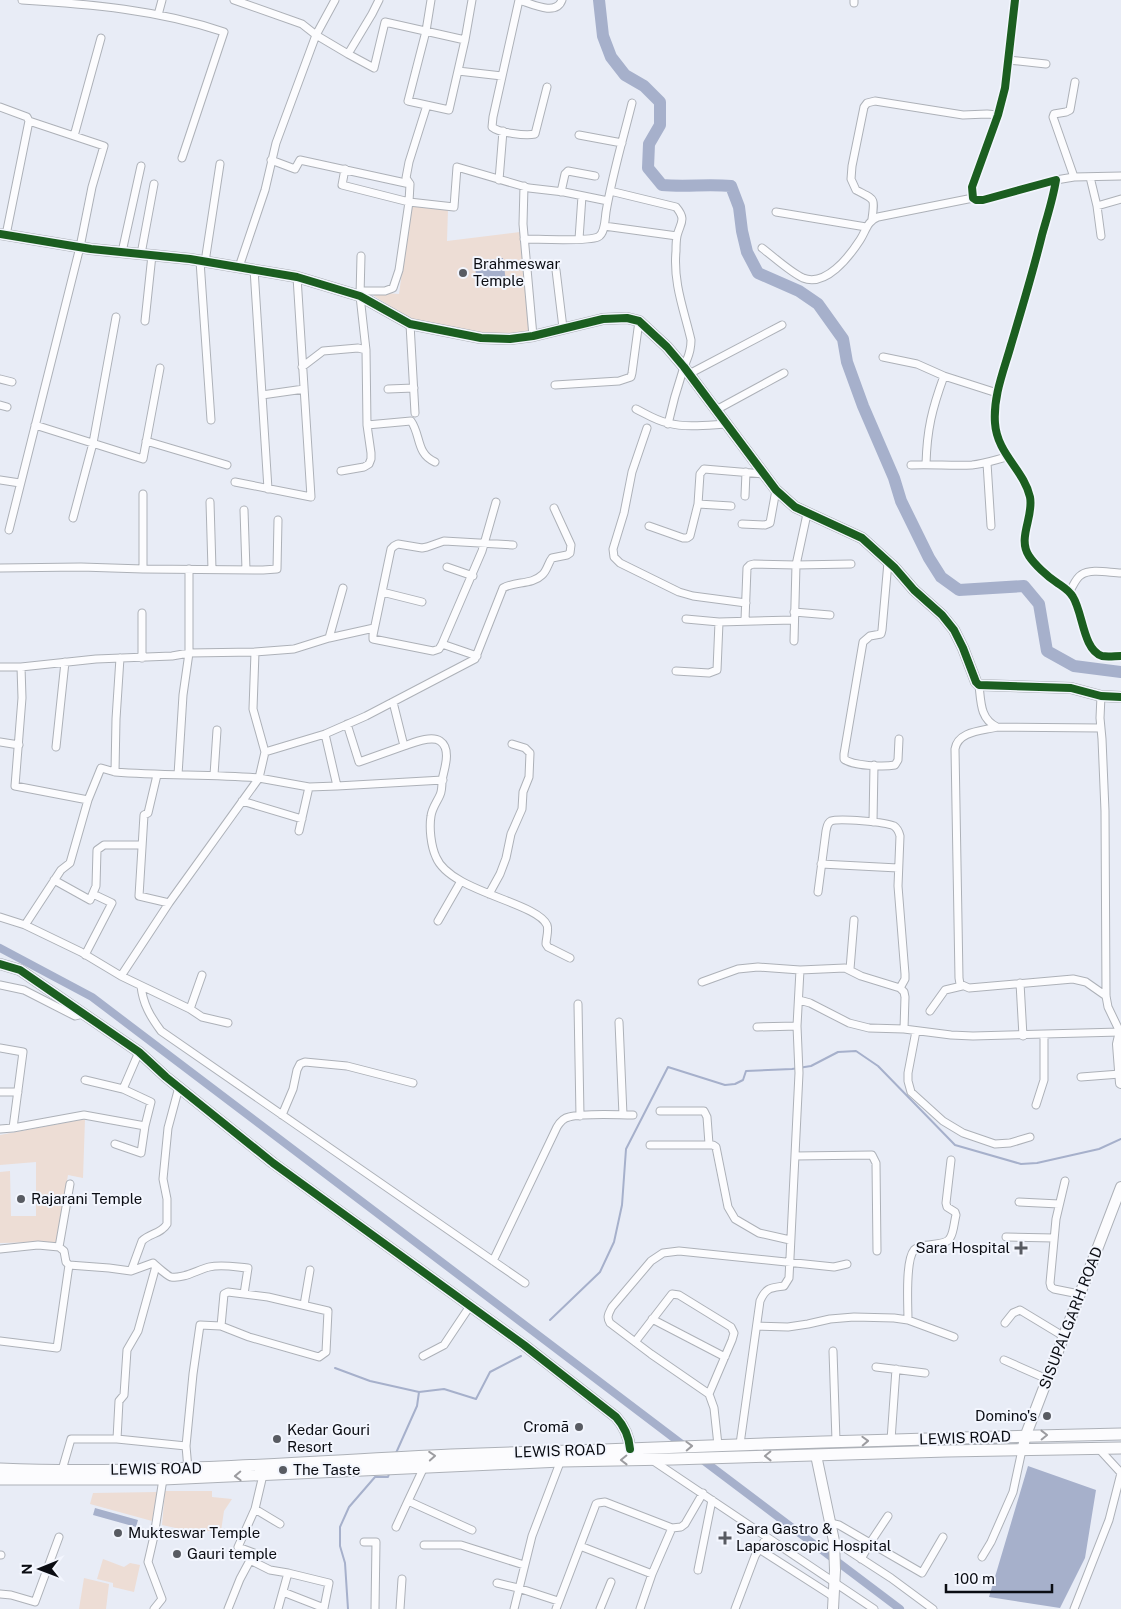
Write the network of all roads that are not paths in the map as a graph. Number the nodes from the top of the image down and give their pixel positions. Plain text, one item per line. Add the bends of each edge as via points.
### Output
1 (22, 0) edge
2 (162, 0) edge
3 (234, 0) edge
4 (335, 0) edge
5 (379, 0) edge
6 (431, 0) edge
7 (472, 0) edge
8 (562, 0) edge
9 (1015, 0) edge
10 (56, 1) edge
11 (106, 4) edge
12 (158, 15) junction
13 (426, 31) junction
14 (316, 35) junction
15 (102, 38) dead end
16 (464, 40) junction
17 (348, 54) junction
18 (1008, 60) junction
19 (1046, 64) dead end
20 (458, 71) junction
21 (502, 76) junction
22 (1075, 82) dead end
23 (547, 87) dead end
24 (632, 103) dead end
25 (427, 105) junction
26 (0, 107) edge
27 (998, 116) junction
28 (30, 121) junction
29 (503, 131) junction
30 (579, 135) dead end
31 (74, 136) junction
32 (622, 143) junction
33 (182, 158) dead end
34 (271, 160) junction
35 (220, 164) dead end
36 (141, 166) dead end
37 (345, 169) junction
38 (595, 176) dead end
39 (1121, 176) edge
40 (1074, 177) junction
41 (1090, 177) junction
42 (499, 180) junction
43 (1056, 180) junction
44 (154, 184) dead end
45 (410, 184) junction
46 (524, 186) junction
47 (610, 191) junction
48 (561, 192) junction
49 (582, 196) junction
50 (973, 198) junction
51 (1121, 199) edge
52 (608, 201) junction
53 (409, 202) junction
54 (1097, 206) junction
55 (776, 212) dead end
56 (872, 219) junction
57 (604, 226) junction
58 (866, 227) junction
59 (3, 234) edge
60 (677, 236) junction
61 (1101, 236) dead end
62 (524, 239) junction
63 (578, 239) junction
64 (80, 247) junction
65 (762, 248) dead end
66 (122, 252) junction
67 (141, 254) junction
68 (152, 255) junction
69 (361, 256) dead end
70 (202, 261) junction
71 (240, 266) junction
72 (254, 269) junction
73 (556, 270) dead end
74 (297, 277) junction
75 (360, 293) junction
76 (116, 317) dead end
77 (145, 321) dead end
78 (639, 321) junction
79 (410, 324) junction
80 (782, 325) dead end
81 (562, 328) junction
82 (533, 336) junction
83 (366, 350) junction
84 (883, 357) dead end
85 (302, 367) junction
86 (160, 368) dead end
87 (686, 370) junction
88 (784, 373) dead end
89 (944, 376) junction
90 (0, 379) edge
91 (12, 382) dead end
92 (555, 385) dead end
93 (414, 388) junction
94 (304, 389) junction
95 (388, 389) dead end
96 (997, 393) junction
97 (262, 395) junction
98 (636, 409) dead end
99 (716, 410) junction
100 (415, 413) dead end
101 (210, 420) dead end
102 (366, 424) junction
103 (668, 424) junction
104 (727, 424) junction
105 (35, 425) junction
106 (647, 428) dead end
107 (146, 441) junction
108 (93, 443) junction
109 (1007, 457) junction
110 (435, 462) dead end
111 (987, 463) junction
112 (926, 464) junction
113 (227, 465) dead end
114 (911, 465) dead end
115 (341, 471) dead end
116 (746, 472) junction
117 (765, 474) junction
118 (0, 480) edge
119 (236, 482) dead end
120 (20, 483) junction
121 (268, 489) junction
122 (776, 490) junction
123 (143, 494) dead end
124 (745, 496) dead end
125 (210, 502) dead end
126 (496, 502) dead end
127 (698, 504) junction
128 (731, 506) dead end
129 (554, 508) dead end
130 (244, 510) dead end
131 (807, 514) junction
132 (73, 518) dead end
133 (278, 520) dead end
134 (742, 524) dead end
135 (649, 526) dead end
136 (991, 526) dead end
137 (10, 530) dead end
138 (485, 542) junction
139 (513, 544) dead end
140 (888, 562) junction
141 (851, 564) dead end
142 (796, 565) junction
143 (447, 567) dead end
144 (0, 568) edge
145 (143, 569) junction
146 (189, 569) junction
147 (212, 569) junction
148 (246, 570) junction
149 (1121, 573) edge
150 (473, 576) junction
151 (343, 588) dead end
152 (1070, 591) junction
153 (382, 592) junction
154 (422, 602) dead end
155 (746, 603) junction
156 (142, 613) dead end
157 (830, 614) dead end
158 (794, 616) junction
159 (686, 620) dead end
160 (745, 620) junction
161 (719, 622) junction
162 (374, 628) junction
163 (329, 638) junction
164 (794, 641) dead end
165 (442, 644) junction
166 (255, 652) junction
167 (189, 653) junction
168 (477, 656) junction
169 (1121, 656) edge
170 (120, 658) junction
171 (142, 658) junction
172 (65, 662) junction
173 (0, 667) edge
174 (21, 667) junction
175 (676, 671) dead end
176 (979, 685) junction
177 (1101, 696) junction
178 (1121, 697) edge
179 (394, 702) junction
180 (347, 724) junction
181 (997, 727) junction
182 (1101, 728) junction
183 (217, 730) dead end
184 (325, 734) junction
185 (899, 739) dead end
186 (0, 742) edge
187 (512, 744) dead end
188 (19, 745) junction
189 (404, 746) junction
190 (56, 747) dead end
191 (265, 752) junction
192 (874, 765) junction
193 (115, 772) junction
194 (157, 775) junction
195 (178, 775) junction
196 (214, 775) junction
197 (259, 778) junction
198 (442, 780) junction
199 (337, 786) junction
200 (308, 787) junction
201 (88, 800) junction
202 (242, 801) junction
203 (302, 819) junction
204 (873, 822) junction
205 (299, 831) dead end
206 (142, 844) junction
207 (821, 864) junction
208 (898, 868) junction
209 (54, 880) junction
210 (461, 881) junction
211 (818, 892) dead end
212 (93, 894) junction
213 (489, 894) junction
214 (169, 902) junction
215 (0, 917) edge
216 (854, 920) dead end
217 (438, 921) dead end
218 (25, 924) junction
219 (85, 954) junction
220 (570, 958) dead end
221 (0, 964) edge
222 (800, 970) junction
223 (850, 970) junction
224 (202, 975) dead end
225 (121, 976) junction
226 (702, 982) dead end
227 (1020, 983) junction
228 (0, 985) edge
229 (141, 986) junction
230 (962, 986) junction
231 (900, 988) junction
232 (1106, 996) junction
233 (799, 1000) junction
234 (578, 1004) dead end
235 (190, 1008) junction
236 (930, 1011) dead end
237 (83, 1014) junction
238 (619, 1022) dead end
239 (228, 1023) dead end
240 (797, 1026) junction
241 (757, 1027) dead end
242 (904, 1030) junction
243 (916, 1031) junction
244 (1121, 1031) edge
245 (1044, 1034) junction
246 (1023, 1036) junction
247 (0, 1048) edge
248 (139, 1052) junction
249 (1081, 1078) dead end
250 (1120, 1078) edge
251 (85, 1080) dead end
252 (413, 1084) dead end
253 (179, 1087) junction
254 (123, 1089) junction
255 (0, 1092) edge
256 (18, 1092) junction
257 (1036, 1105) dead end
258 (660, 1111) dead end
259 (282, 1115) junction
260 (623, 1115) junction
261 (633, 1115) dead end
262 (580, 1116) junction
263 (145, 1126) junction
264 (12, 1128) junction
265 (0, 1129) edge
266 (1030, 1137) dead end
267 (115, 1144) dead end
268 (710, 1144) junction
269 (650, 1145) dead end
270 (794, 1156) junction
271 (951, 1160) dead end
272 (1065, 1181) dead end
273 (70, 1184) dead end
274 (1121, 1187) edge
275 (1019, 1202) dead end
276 (1060, 1204) junction
277 (1118, 1205) edge
278 (1006, 1237) dead end
279 (1054, 1238) junction
280 (790, 1240) junction
281 (59, 1247) junction
282 (0, 1249) edge
283 (876, 1251) dead end
284 (493, 1261) junction
285 (790, 1261) junction
286 (847, 1264) dead end
287 (68, 1266) junction
288 (156, 1266) junction
289 (310, 1270) dead end
290 (131, 1271) junction
291 (525, 1282) dead end
292 (244, 1294) junction
293 (1079, 1294) junction
294 (304, 1305) junction
295 (470, 1306) junction
296 (652, 1319) junction
297 (908, 1320) junction
298 (1006, 1323) dead end
299 (221, 1326) junction
300 (757, 1326) junction
301 (1063, 1336) junction
302 (954, 1337) dead end
303 (0, 1341) edge
304 (635, 1342) junction
305 (833, 1351) dead end
306 (423, 1356) dead end
307 (725, 1357) junction
308 (1004, 1360) dead end
309 (876, 1367) dead end
310 (896, 1369) junction
311 (925, 1373) dead end
312 (1047, 1379) junction
313 (709, 1394) junction
314 (1121, 1434) edge
315 (1026, 1436) junction
316 (118, 1438) junction
317 (891, 1440) junction
318 (816, 1442) junction
319 (836, 1442) junction
320 (740, 1444) junction
321 (714, 1445) junction
322 (186, 1446) junction
323 (1121, 1448) edge
324 (630, 1449) junction
325 (1099, 1449) junction
326 (1022, 1450) junction
327 (816, 1455) junction
328 (561, 1456) junction
329 (466, 1460) junction
330 (652, 1460) junction
331 (398, 1463) junction
332 (424, 1467) junction
333 (0, 1469) edge
334 (188, 1469) junction
335 (62, 1470) junction
336 (260, 1470) junction
337 (1121, 1473) edge
338 (0, 1479) edge
339 (163, 1479) junction
340 (703, 1493) junction
341 (712, 1500) junction
342 (408, 1501) junction
343 (255, 1509) junction
344 (888, 1516) dead end
345 (830, 1523) junction
346 (280, 1524) dead end
347 (396, 1527) dead end
348 (672, 1528) junction
349 (472, 1530) dead end
350 (59, 1537) dead end
351 (943, 1537) dead end
352 (766, 1538) junction
353 (364, 1542) dead end
354 (870, 1543) junction
355 (424, 1545) dead end
356 (580, 1546) junction
357 (834, 1546) junction
358 (759, 1549) junction
359 (982, 1557) dead end
360 (861, 1559) junction
361 (250, 1560) junction
362 (524, 1565) junction
363 (698, 1570) dead end
364 (288, 1573) junction
365 (652, 1574) junction
366 (402, 1579) dead end
367 (611, 1582) dead end
368 (835, 1582) junction
369 (497, 1583) dead end
370 (518, 1588) junction
371 (283, 1592) junction
372 (0, 1594) edge
373 (834, 1597) junction
374 (558, 1601) junction
375 (154, 1609) edge
376 (228, 1609) edge
377 (278, 1609) edge
378 (324, 1609) edge
379 (375, 1609) edge
380 (400, 1609) edge
381 (514, 1609) edge
382 (556, 1609) edge
383 (600, 1609) edge
384 (640, 1609) edge
385 (735, 1609) edge
386 (833, 1609) edge
387 (874, 1609) edge
388 (932, 1609) edge
389 (1074, 1609) edge

1 - 10 street
2 - 12 street
3 - 14 street via 302,24
4 - 14 street
5 - 17 street
6 - 13 street
7 - 16 street
8 - 21 street via 554,8 519,0
9 - 18 street
10 - 11 street
11 - 12 street
12 - 33 street via 224,32
13 - 16 street
13 - 17 street via 385,22 374,68
13 - 25 street via 408,101
14 - 17 street
14 - 34 street
15 - 31 street
16 - 20 street
18 - 19 street
18 - 27 street
20 - 21 street
20 - 25 street via 448,110
21 - 29 street via 492,127
22 - 40 street via 1070,110 1053,117
23 - 29 street via 535,134
24 - 32 street
25 - 45 street via 409,162 406,178
26 - 28 street
27 - 50 street via 972,187
27 - 56 street via 963,115 875,101 867,103 851,179 856,190 873,200
28 - 31 street
28 - 59 street
29 - 42 street
30 - 32 street
31 - 64 street via 104,146
32 - 47 street
34 - 37 street via 295,169 300,160
34 - 71 street via 265,190
35 - 70 street
36 - 66 street
37 - 45 street
37 - 53 street via 342,186
38 - 48 street via 568,171
39 - 41 street
40 - 41 street
40 - 43 street
41 - 54 street
42 - 46 street
42 - 53 street via 457,167 454,207
43 - 50 street via 983,200
43 - 96 street
44 - 67 street
45 - 53 street
46 - 48 street
46 - 62 street
47 - 52 street
47 - 60 street via 676,207 683,218
48 - 49 street
49 - 52 street
49 - 63 street
50 - 56 street
51 - 54 street
52 - 57 street
53 - 75 street via 399,270 393,288
54 - 61 street
55 - 58 street
56 - 58 street
57 - 60 street
57 - 63 street via 596,238
58 - 65 street via 853,252 826,276 816,280 801,277
59 - 64 street
60 - 87 street via 676,279 691,340
62 - 63 street
62 - 82 street
64 - 66 street
64 - 105 street
66 - 67 street
67 - 68 street
68 - 70 street
68 - 77 street
69 - 75 street
70 - 71 street
70 - 101 street
71 - 72 street
72 - 74 street
72 - 97 street
73 - 81 street
74 - 75 street
74 - 85 street
75 - 79 street
75 - 83 street
76 - 108 street
78 - 81 street via 603,318
78 - 87 street
78 - 92 street via 630,377 619,381
79 - 82 street via 481,338
79 - 93 street
80 - 87 street
81 - 82 street
83 - 85 street via 323,351
83 - 102 street
84 - 89 street via 917,364
85 - 94 street
86 - 107 street
87 - 99 street
87 - 103 street
88 - 99 street
89 - 96 street
89 - 112 street via 929,423
90 - 91 street
93 - 95 street
93 - 100 street
94 - 97 street
94 - 121 street via 311,497
96 - 109 street via 995,423
97 - 121 street
98 - 103 street
99 - 104 street
102 - 110 street via 411,421 423,452
102 - 115 street via 371,453 369,464
103 - 104 street
104 - 117 street
105 - 108 street
105 - 120 street
106 - 155 street via 632,472 613,549 614,557 678,592
107 - 108 street via 143,459
107 - 113 street
108 - 132 street
109 - 111 street
109 - 152 street via 1027,488 1030,499 1025,548 1055,582
111 - 112 street
111 - 136 street
112 - 114 street
116 - 117 street
116 - 124 street
116 - 127 street via 704,469 700,474
117 - 122 street
118 - 120 street
119 - 121 street
120 - 137 street
122 - 131 street
122 - 134 street via 770,523
123 - 145 street
125 - 147 street
126 - 138 street
127 - 128 street
127 - 135 street via 687,538
129 - 168 street via 571,545 570,553 552,558 542,575 535,579 503,588
130 - 148 street
131 - 140 street via 862,538
131 - 142 street
133 - 148 street via 277,569
138 - 139 street
138 - 150 street
138 - 153 street via 444,541 422,548 398,544 391,549
140 - 176 street via 954,630
140 - 192 street via 882,630 881,634 870,636 863,642 844,754 844,759 850,762
141 - 142 street
142 - 155 street via 750,565 747,568
142 - 158 street
143 - 150 street
144 - 145 street
145 - 146 street
146 - 147 street
146 - 167 street
147 - 148 street
149 - 152 street via 1083,574
150 - 165 street
151 - 163 street
152 - 169 street via 1094,652 1102,656
153 - 154 street
153 - 162 street
155 - 160 street
156 - 171 street
157 - 158 street
158 - 160 street
158 - 164 street
159 - 161 street
160 - 161 street
161 - 175 street via 717,670 709,673
162 - 163 street
162 - 165 street via 372,635 376,640 434,650
163 - 166 street via 294,649
165 - 168 street
166 - 167 street
166 - 191 street via 253,709
167 - 171 street
167 - 195 street
168 - 179 street
170 - 171 street
170 - 172 street
170 - 193 street
172 - 174 street
172 - 190 street
173 - 174 street
174 - 188 street
176 - 177 street via 1071,688
176 - 181 street via 984,717
177 - 178 street
177 - 182 street
179 - 180 street
179 - 189 street
180 - 184 street
180 - 189 street via 359,762
181 - 182 street
181 - 230 street via 964,736 955,749 958,978
182 - 232 street
183 - 196 street
184 - 191 street
184 - 199 street
185 - 192 street via 897,763
186 - 188 street
187 - 213 street via 526,748 530,753 529,777 506,858
188 - 201 street via 15,786
189 - 198 street via 424,740 439,740 447,757
191 - 197 street
192 - 204 street
193 - 194 street
193 - 201 street via 101,768
194 - 195 street
194 - 206 street via 148,813 144,815
195 - 196 street
196 - 197 street
197 - 200 street
197 - 202 street
198 - 199 street
198 - 210 street via 441,794 430,825 434,853 442,868
199 - 200 street
200 - 203 street
201 - 209 street via 70,863
202 - 203 street
202 - 214 street
203 - 205 street
204 - 207 street via 831,821
204 - 208 street via 893,826 899,832
206 - 212 street via 104,845 97,850
206 - 214 street via 139,896
207 - 208 street
207 - 211 street
208 - 231 street via 905,974
209 - 212 street via 90,900
209 - 218 street
210 - 213 street
210 - 217 street
212 - 219 street via 112,903
213 - 220 street via 545,922 548,947
214 - 225 street
215 - 218 street
216 - 223 street
218 - 219 street
219 - 225 street
221 - 237 street via 20,970
222 - 223 street
222 - 226 street via 738,969
222 - 233 street
223 - 231 street
224 - 235 street
225 - 229 street
227 - 230 street
227 - 232 street via 1080,980
227 - 246 street
228 - 237 street via 24,990 73,1016
229 - 235 street
229 - 259 street via 143,999 161,1031
230 - 236 street via 945,990
231 - 242 street via 904,992
232 - 244 street
233 - 240 street
233 - 242 street via 849,1024
234 - 262 street
235 - 239 street via 202,1017
237 - 248 street
238 - 260 street
240 - 241 street
240 - 270 street via 799,1073
242 - 243 street
243 - 246 street
243 - 266 street via 908,1081 912,1092 943,1121 962,1133 995,1144
244 - 245 street
244 - 250 street via 1118,1044
245 - 246 street
245 - 257 street via 1044,1080
247 - 256 street via 23,1052
248 - 253 street
248 - 254 street
249 - 250 street
251 - 254 street
252 - 259 street via 347,1066 305,1062 297,1070 293,1090
253 - 290 street via 168,1128 164,1171 167,1224 142,1241
253 - 295 street via 272,1162
254 - 263 street via 151,1102
255 - 256 street
256 - 264 street
258 - 268 street via 704,1111
259 - 284 street
260 - 261 street
260 - 262 street
262 - 284 street via 568,1117 557,1127
263 - 264 street via 84,1115
263 - 267 street via 141,1153
264 - 265 street
268 - 269 street
268 - 280 street via 716,1147 728,1207 735,1219 759,1233
270 - 280 street
270 - 283 street via 872,1155 876,1163
271 - 297 street via 946,1203 956,1215 950,1238 946,1242 915,1249 910,1258
272 - 276 street
273 - 281 street
274 - 277 street, SISUPALGARH ROAD
275 - 276 street
276 - 279 street
277 - 293 street, SISUPALGARH ROAD
278 - 279 street
279 - 293 street via 1051,1287
280 - 285 street
281 - 282 street
281 - 287 street via 64,1251
284 - 291 street
285 - 286 street via 834,1267
285 - 300 street via 784,1286 764,1292
285 - 304 street via 679,1251 656,1256 608,1314 610,1323
287 - 290 street
287 - 303 street via 57,1348
288 - 290 street via 153,1264
288 - 292 street via 171,1277 221,1265 248,1268
288 - 316 street via 138,1331 127,1350 124,1395 119,1401
289 - 294 street
292 - 294 street
292 - 299 street via 224,1294
293 - 301 street, SISUPALGARH ROAD
294 - 299 street via 328,1311 326,1352 319,1357
295 - 306 street via 444,1345
295 - 324 street via 616,1417 626,1431
296 - 304 street
296 - 307 street
296 - 307 street via 672,1294 679,1295 731,1327 732,1340
297 - 300 street via 854,1317 788,1326
297 - 302 street
298 - 301 street via 1014,1312 1020,1310
299 - 322 street via 200,1325
300 - 320 street
301 - 312 street, SISUPALGARH ROAD
304 - 313 street
305 - 319 street
307 - 313 street
308 - 312 street
309 - 310 street
310 - 311 street
310 - 317 street
312 - 315 street, SISUPALGARH ROAD
313 - 321 street via 714,1408
315 -> 314 main road, LEWIS ROAD
315 - 317 main road, LEWIS ROAD
315 - 326 street, SISUPALGARH ROAD
316 - 322 street
316 - 335 street via 71,1439
319 -> 317 main road, LEWIS ROAD
318 - 319 main road, LEWIS ROAD
318 - 320 main road, LEWIS ROAD
318 - 327 main road
320 - 321 main road, LEWIS ROAD
324 -> 321 main road, LEWIS ROAD
322 - 334 street
323 - 325 main road, LEWIS ROAD
324 - 328 main road, LEWIS ROAD
325 - 326 main road, LEWIS ROAD
325 - 337 street
326 - 327 main road, LEWIS ROAD
326 - 359 street via 1013,1492 992,1542
327 -> 330 main road, LEWIS ROAD
327 - 345 street
328 - 329 main road, LEWIS ROAD
330 -> 328 main road, LEWIS ROAD
328 - 362 street
331 -> 329 main road, LEWIS ROAD
329 - 332 main road, LEWIS ROAD
330 - 340 street
331 - 332 main road, LEWIS ROAD
331 - 336 main road, LEWIS ROAD
332 - 342 street
333 - 335 main road, LEWIS ROAD
334 - 335 main road, LEWIS ROAD
334 - 336 main road, LEWIS ROAD
336 -> 339 main road, LEWIS ROAD
336 - 343 street
337 - 389 street via 1109,1520
338 - 339 main road, LEWIS ROAD
339 - 375 street via 148,1562 162,1600
340 - 341 street
340 - 348 street via 685,1524
341 - 352 street
341 - 363 street
342 - 347 street
342 - 349 street
343 - 346 street
343 - 361 street via 238,1547 254,1553
344 - 354 street
345 - 354 street
345 - 357 street
348 - 356 street via 598,1502
348 - 365 street
350 - 372 street via 35,1602
351 - 354 street via 922,1573
352 - 358 street
352 - 368 street
353 - 379 street via 376,1542
354 - 360 street
355 - 362 street via 461,1545
356 - 365 street
356 - 374 street
357 - 360 street
357 - 368 street
358 - 373 street
358 - 385 street
360 - 388 street
361 - 364 street via 270,1570
361 - 376 street
362 - 370 street
364 - 371 street
364 - 378 street via 328,1583
365 - 384 street
366 - 380 street
367 - 383 street
368 - 373 street
368 - 387 street
369 - 370 street
370 - 374 street
370 - 381 street
371 - 377 street
371 - 378 street
373 - 386 street
374 - 382 street

